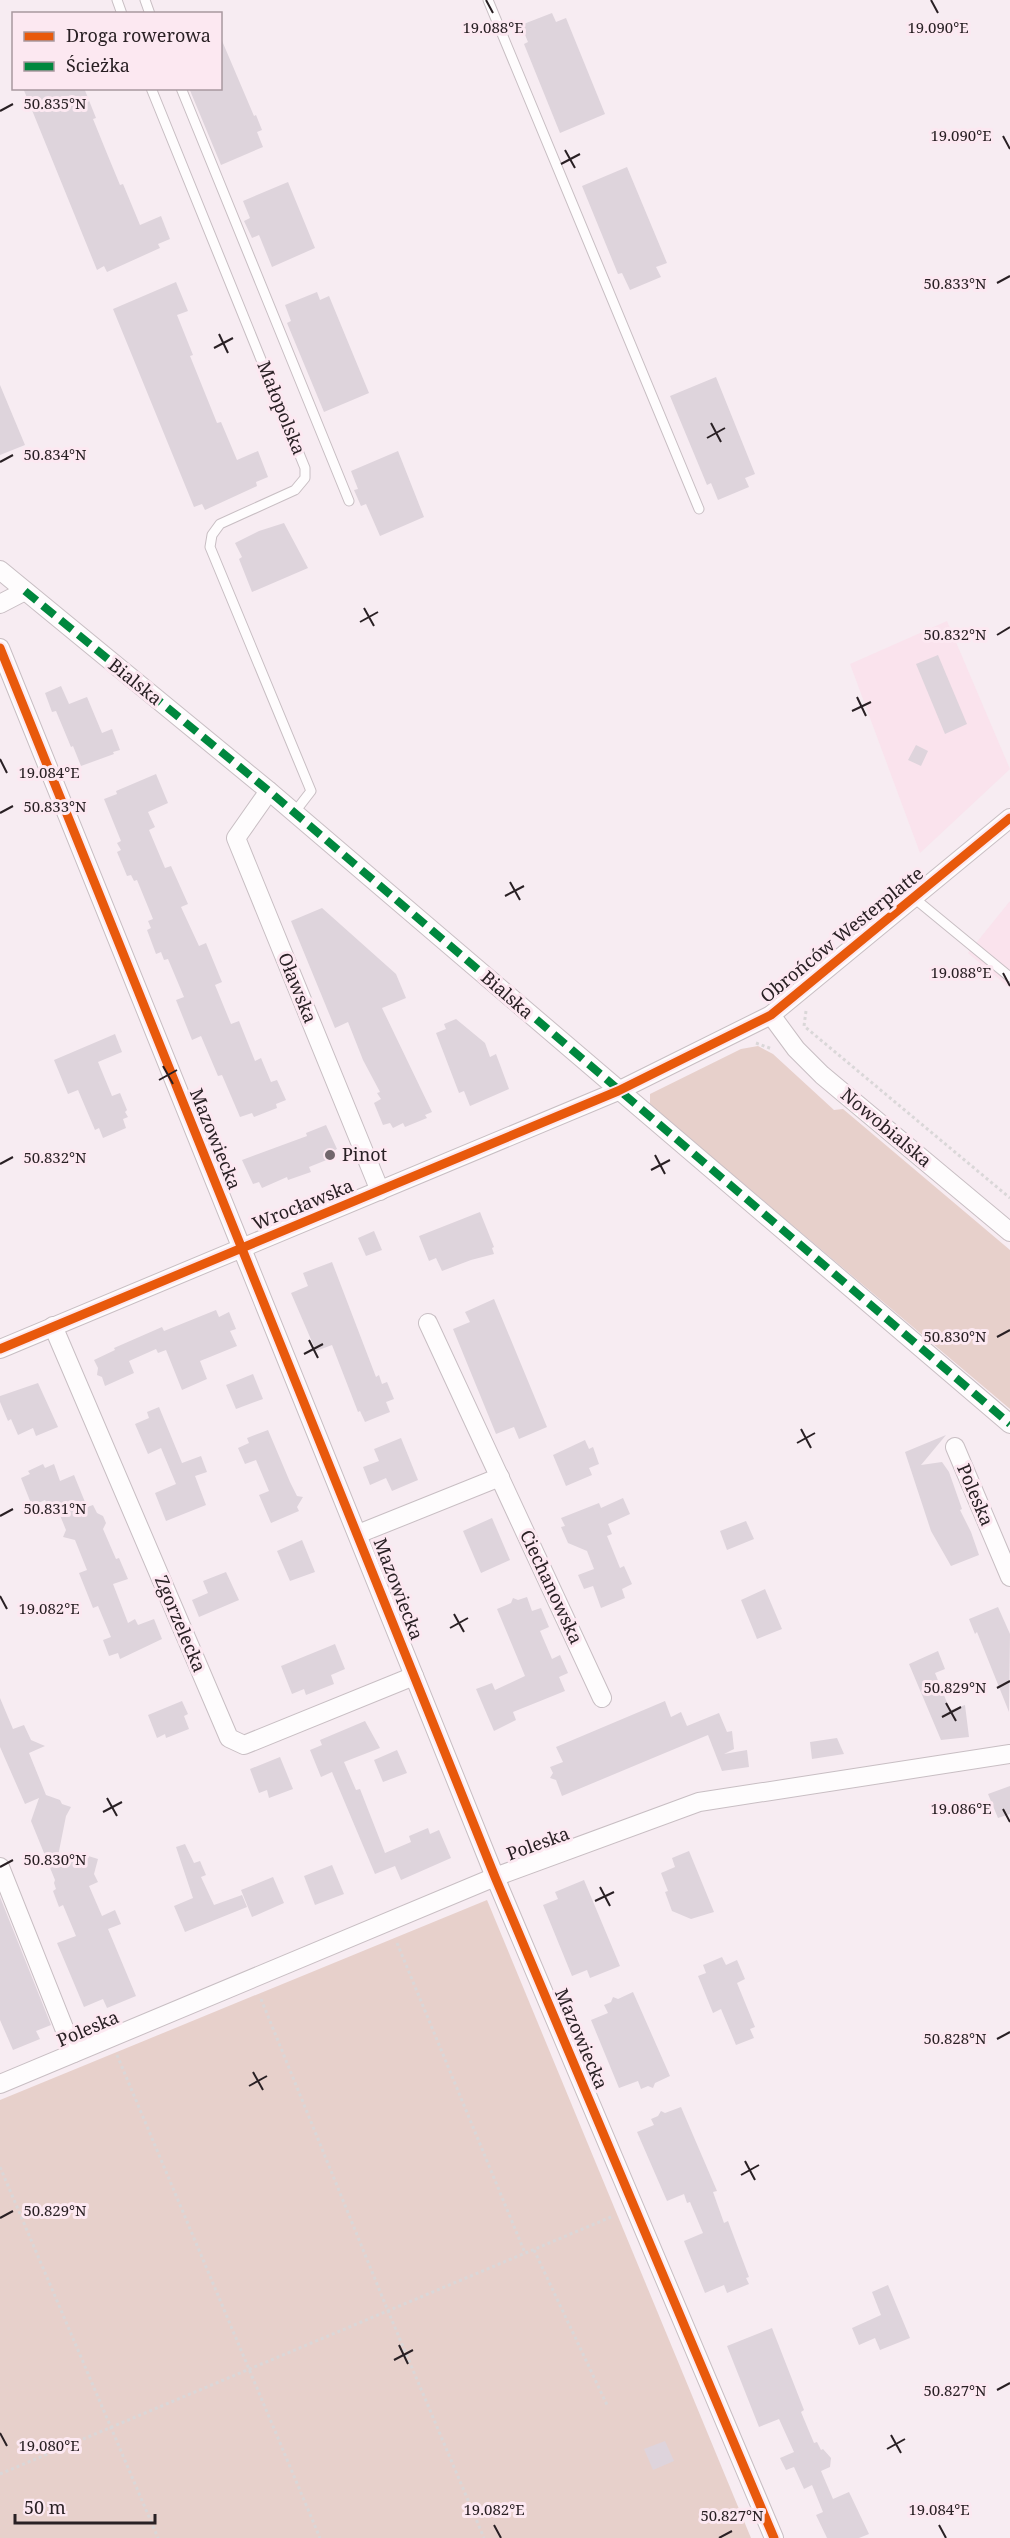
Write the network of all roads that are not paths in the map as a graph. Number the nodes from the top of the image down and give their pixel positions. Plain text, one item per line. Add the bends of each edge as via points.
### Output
1 (488, 0) edge
2 (152, 90) edge
3 (182, 90) edge
4 (349, 501) dead end
5 (699, 508) dead end
6 (0, 570) edge
7 (25, 591) junction
8 (0, 604) edge
9 (0, 648) edge
10 (268, 791) junction
11 (294, 813) junction
12 (1010, 818) edge
13 (914, 898) junction
14 (1010, 977) edge
15 (771, 1015) junction
16 (618, 1091) junction
17 (380, 1191) junction
18 (1010, 1232) edge
19 (241, 1248) junction
20 (428, 1323) dead end
21 (54, 1326) junction
22 (0, 1349) edge
23 (1010, 1424) edge
24 (955, 1447) dead end
25 (500, 1477) junction
26 (358, 1534) junction
27 (1010, 1577) edge
28 (414, 1676) junction
29 (602, 1698) dead end
30 (1010, 1754) edge
31 (0, 1867) edge
32 (495, 1877) junction
33 (74, 2053) junction
34 (0, 2084) edge
35 (774, 2538) edge

1 - 5 lane
2 - 11 lane, Małopolska via 305,468 305,478 295,490 220,524 210,547 311,791
3 - 4 lane
6 - 7 street, Bialska
7 - 8 street
7 - 10 street, Bialska
9 - 19 street, Mazowiecka
10 - 11 street, Bialska
10 - 17 street, Oławska via 236,838
11 - 16 street, Bialska
12 - 13 street, Obrońców Westerplatte
13 - 14 lane
13 - 15 street, Obrońców Westerplatte
15 - 16 street, Obrońców Westerplatte
15 - 18 street, Nowobialska via 822,1075
16 - 17 street, Wrocławska
16 - 23 street, Bialska
17 - 19 street, Wrocławska
19 - 21 street, Wrocławska
19 - 26 street, Mazowiecka
20 - 25 street, Ciechanowska
21 - 22 street, Wrocławska
21 - 28 street, Zgorzelecka via 229,1738 244,1745
24 - 27 street, Poleska
25 - 26 street
25 - 29 street, Ciechanowska
26 - 28 street, Mazowiecka
28 - 32 street, Mazowiecka
30 - 32 street, Poleska via 699,1802
31 - 33 street
32 - 33 street, Poleska
32 - 35 street, Mazowiecka
33 - 34 street, Poleska

